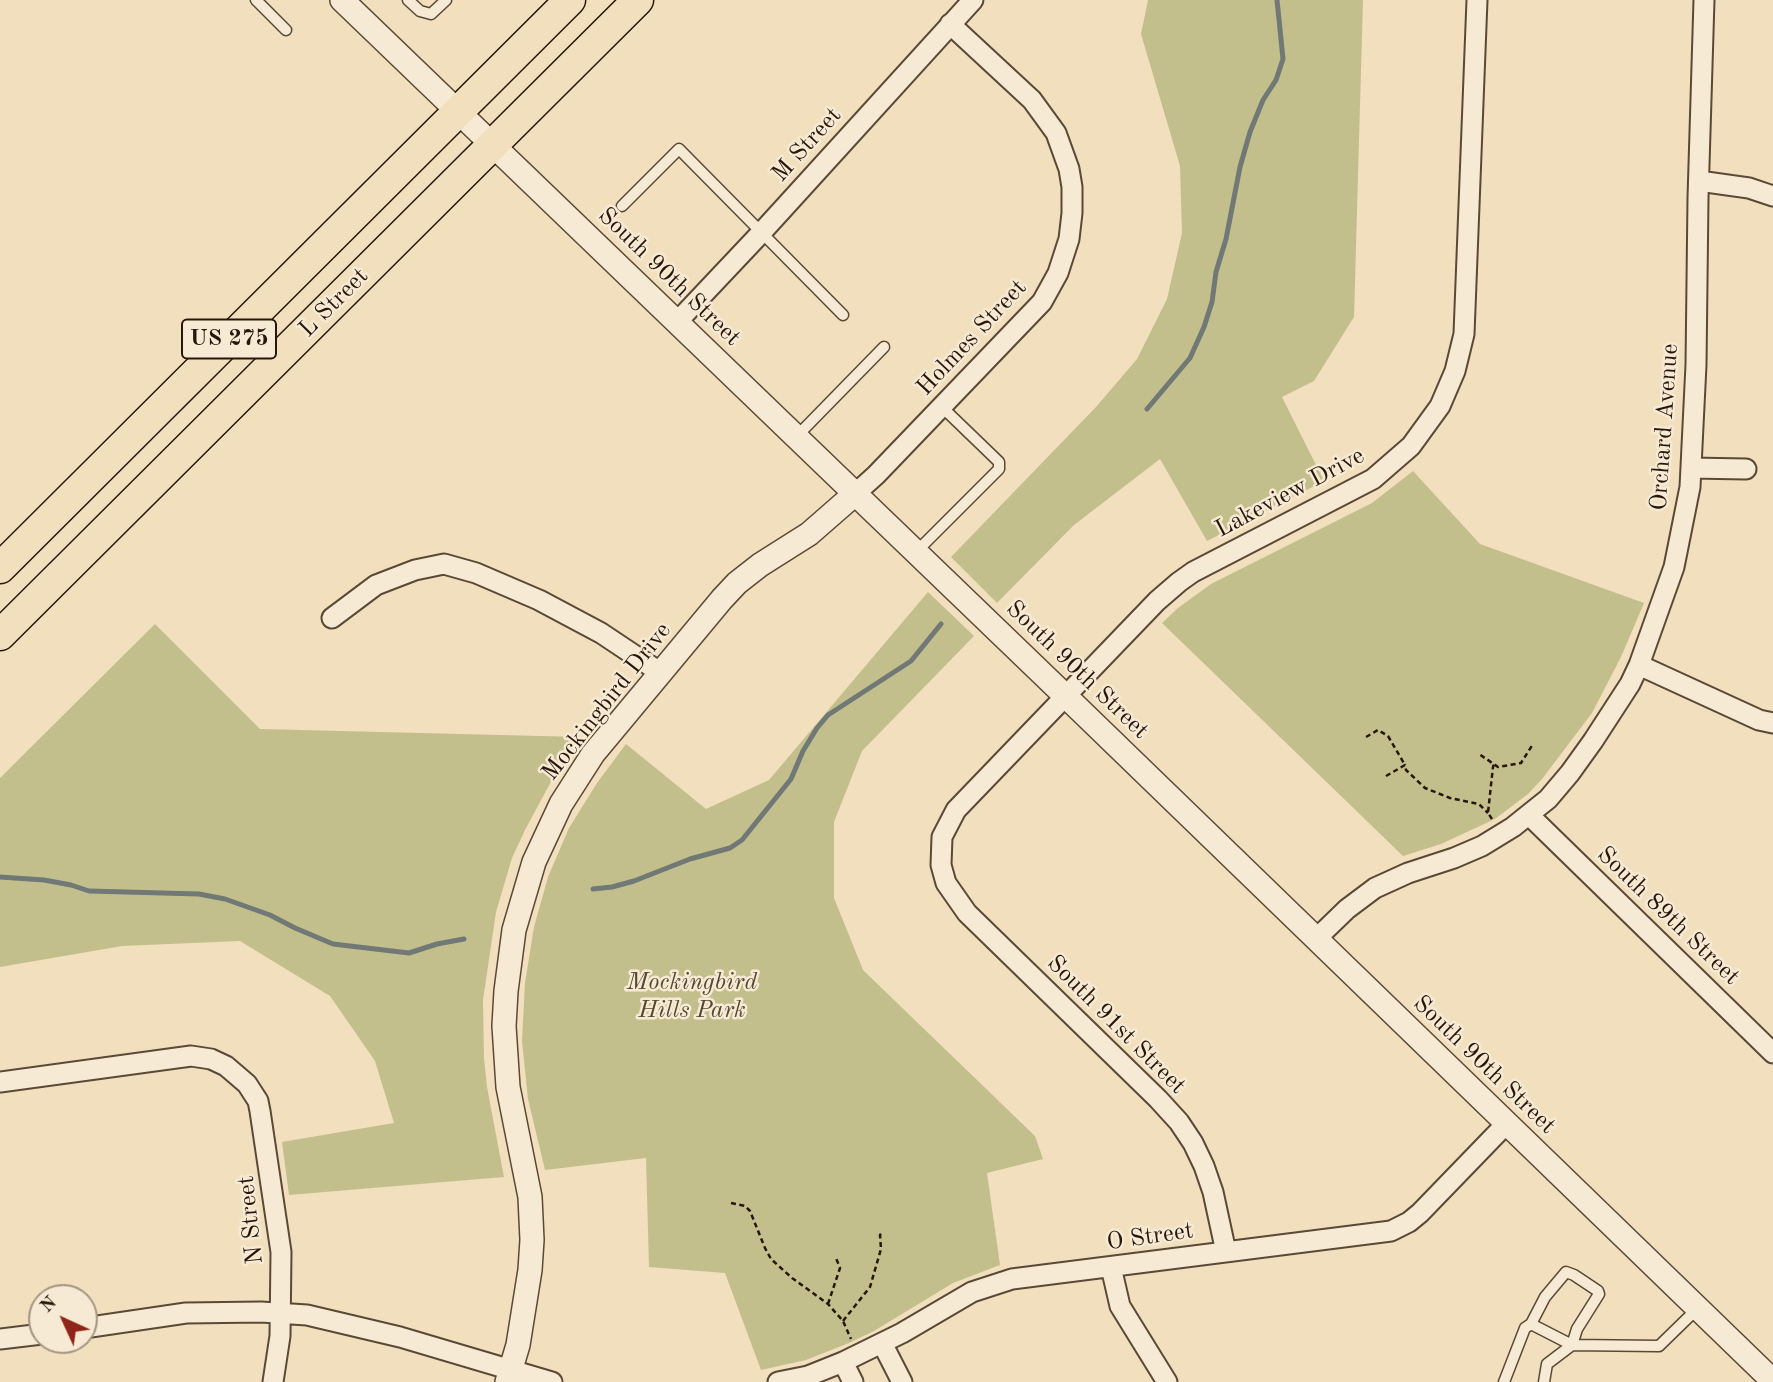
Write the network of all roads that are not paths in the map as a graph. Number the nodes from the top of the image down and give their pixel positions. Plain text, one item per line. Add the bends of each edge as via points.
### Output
1 (256, 0) edge
2 (342, 0) edge
3 (408, 0) edge
4 (446, 0) edge
5 (570, 0) edge
6 (638, 0) edge
7 (972, 0) edge
8 (1478, 0) edge
9 (1704, 0) edge
10 (950, 24) junction
11 (286, 30) dead end
12 (459, 111) junction
13 (493, 143) junction
14 (1699, 181) junction
15 (1773, 196) edge
16 (622, 206) dead end
17 (761, 233) junction
18 (843, 315) dead end
19 (677, 322) junction
20 (884, 347) dead end
21 (942, 407) junction
22 (797, 437) junction
23 (1691, 468) junction
24 (1746, 469) dead end
25 (856, 494) junction
26 (917, 552) junction
27 (0, 568) edge
28 (332, 618) dead end
29 (0, 635) edge
30 (1639, 665) junction
31 (661, 673) junction
32 (1066, 695) junction
33 (1773, 723) edge
34 (1529, 815) junction
35 (940, 853) joint
36 (1316, 939) junction
37 (1773, 1053) edge
38 (0, 1082) edge
39 (1507, 1123) junction
40 (1226, 1252) junction
41 (1111, 1267) junction
42 (1698, 1308) junction
43 (281, 1313) junction
44 (1531, 1324) junction
45 (98, 1326) edge
46 (28, 1336) edge
47 (0, 1339) edge
48 (882, 1343) junction
49 (1572, 1345) junction
50 (843, 1362) junction
51 (509, 1376) edge
52 (1773, 1381) edge
53 (273, 1382) edge
54 (552, 1382) edge
55 (778, 1382) edge
56 (853, 1382) edge
57 (902, 1382) edge
58 (1167, 1382) edge
59 (1504, 1382) edge
60 (1544, 1382) edge

1 - 11 lane
2 - 12 street, South 90th Street
3 - 4 lane via 431,14
5 - 12 main road, L Street / US 275
6 - 13 main road, L Street / US 275
7 - 10 street, M Street
8 - 32 street, Lakeview Drive via 1464,334 1440,406 1411,446 1373,479 1179,582
9 - 14 street, Orchard Avenue
10 - 17 street, M Street
10 - 21 street, Holmes Street via 1045,116 1069,169 1073,201 1069,239 1048,293
12 - 13 street, South 90th Street
12 - 27 main road, L Street / US 275
13 - 19 street, South 90th Street
13 - 29 main road, L Street / US 275
14 - 15 street
14 - 23 street, Orchard Avenue
16 - 17 lane via 680,149
17 - 18 lane
17 - 19 street, M Street
19 - 22 street, South 90th Street
20 - 22 lane
21 - 25 street, Holmes Street
21 - 26 lane via 999,462 999,469
22 - 25 street, South 90th Street
23 - 24 street
23 - 30 street, Orchard Avenue via 1674,567
25 - 26 street, South 90th Street
25 - 31 street, Mockingbird Drive via 809,534 737,583
26 - 32 street, South 90th Street
28 - 31 street via 376,585 444,564 539,600 601,633
30 - 33 street
30 - 34 street, Orchard Avenue via 1570,773
31 - 51 street, Mockingbird Drive via 593,754 561,804 534,862 514,930 505,1052 530,1197 532,1240 524,1313
32 - 35 street, Lakeview Drive via 956,810 942,837
32 - 36 street, South 90th Street
34 - 36 street, Orchard Avenue via 1482,846 1375,888
34 - 37 street, South 89th Street
35 - 40 street, South 91st Street via 946,883 967,913 1179,1122 1204,1166
36 - 39 street, South 90th Street
38 - 43 street, N Street via 191,1056 226,1066 258,1101 281,1252
39 - 40 street, O Street via 1420,1213 1391,1231
39 - 42 street, South 90th Street
40 - 41 street, O Street
41 - 48 street, O Street via 985,1286
41 - 58 street via 1120,1306
42 - 49 lane via 1659,1346
42 - 52 street, South 90th Street
43 - 45 street via 186,1313
43 - 51 street via 351,1323
43 - 53 street, N Street
44 - 49 lane
44 - 49 lane via 1554,1284 1566,1272 1574,1275 1599,1294
44 - 59 lane via 1525,1328
46 - 47 street
48 - 50 street, O Street
48 - 57 street
49 - 60 lane via 1547,1364
50 - 55 street, O Street
50 - 56 street
51 - 54 street

